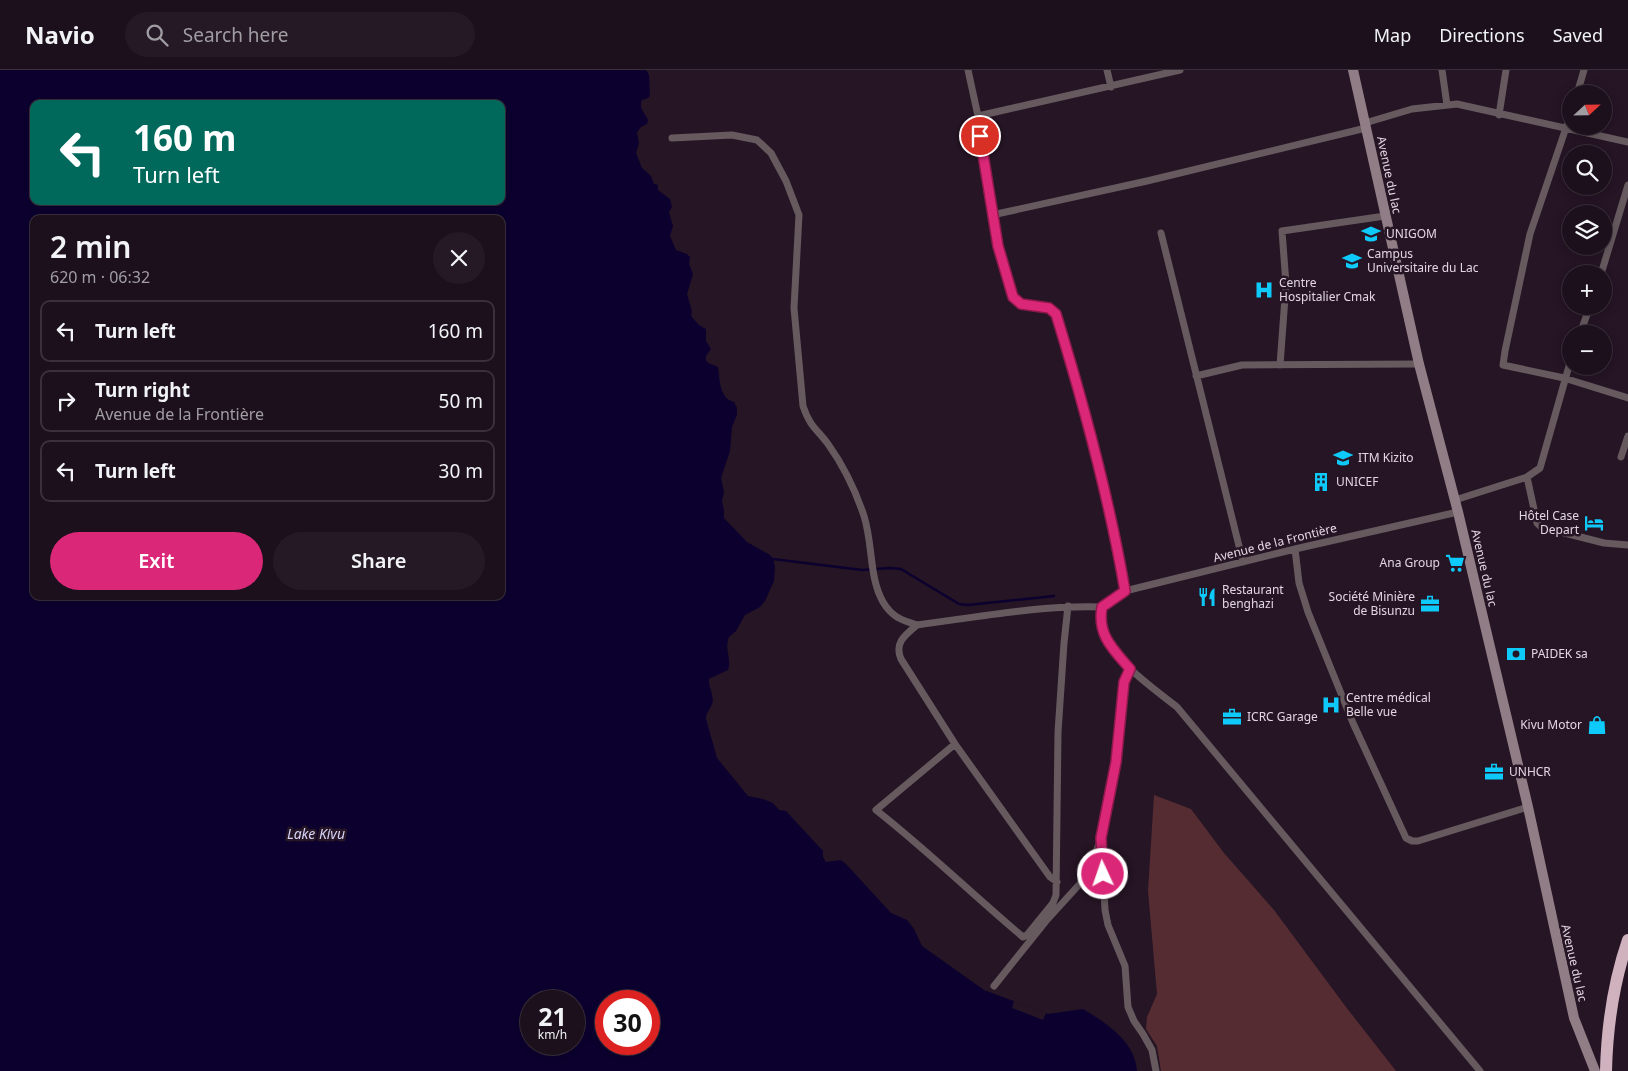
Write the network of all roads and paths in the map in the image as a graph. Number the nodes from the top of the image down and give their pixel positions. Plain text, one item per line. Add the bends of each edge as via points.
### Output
1 (968, 70) edge
2 (1107, 70) edge
3 (1180, 70) edge
4 (1353, 70) edge
5 (1442, 70) edge
6 (1506, 70) edge
7 (1584, 70) edge
8 (1580, 85) edge
9 (1111, 87) junction
10 (1447, 105) junction
11 (1499, 115) junction
12 (978, 116) junction
13 (1366, 126) junction
14 (1562, 127) edge
15 (1565, 135) edge
16 (1598, 135) edge
17 (672, 138) dead end
18 (1628, 142) edge
19 (1628, 185) edge
20 (992, 215) junction
21 (1385, 216) junction
22 (1160, 233) dead end
23 (1604, 265) edge
24 (1419, 364) junction
25 (1280, 365) junction
26 (1565, 375) edge
27 (1196, 376) junction
28 (1564, 378) junction
29 (1628, 398) edge
30 (1628, 436) edge
31 (1621, 457) dead end
32 (1527, 477) junction
33 (1455, 500) junction
34 (1458, 512) junction
35 (1628, 546) edge
36 (1294, 549) junction
37 (1243, 562) junction
38 (1125, 591) junction
39 (1068, 606) junction
40 (1102, 607) junction
41 (917, 625) junction
42 (1130, 669) junction
43 (955, 744) junction
44 (1528, 807) junction
45 (1101, 838) junction
46 (1057, 882) junction
47 (1627, 947) edge
48 (994, 986) dead end
49 (1156, 1071) edge
50 (1480, 1071) edge
51 (1595, 1071) edge
52 (1606, 1071) edge

1 - 12 street
2 - 9 street
3 - 9 street
4 - 13 main road, Avenue du lac
5 - 10 street
6 - 11 street
7 - 8 street
9 - 12 street
10 - 11 street via 1462,105
10 - 13 street via 1412,109
11 - 14 street
12 - 20 street
13 - 20 street
13 - 21 main road, Avenue du lac
15 - 28 street via 1530,234 1503,365
16 - 18 street
17 - 41 street via 732,135 756,140 771,153 786,181 799,215 794,308 803,406 807,418 828,444 858,500 868,531 878,591 884,603 899,620
19 - 23 street
20 - 38 street via 1013,297 1021,304 1049,308 1056,314 1080,392 1117,543
21 - 24 main road, Avenue du lac
21 - 25 street via 1282,231 1286,284
22 - 27 street
24 - 25 street
24 - 33 main road, Avenue du lac
25 - 27 street via 1242,365
26 - 28 street
27 - 37 street
28 - 29 street
28 - 32 street via 1540,468
30 - 31 street
32 - 33 street
32 - 35 street via 1540,527
33 - 34 main road, Avenue du lac
34 - 36 street, Avenue de la Frontière
34 - 44 main road, Avenue du lac
36 - 37 street, Avenue de la Frontière
36 - 44 street via 1308,612 1353,723 1406,838 1418,841
37 - 38 street, Avenue de la Frontière
38 - 40 street, Avenue de la Frontière
39 - 40 street
39 - 41 street
39 - 46 street via 1058,732
40 - 42 street via 1102,633
41 - 43 street via 902,638 898,652
42 - 45 street via 1124,682 1116,762
42 - 50 street via 1177,707
43 - 46 street via 1050,877
43 - 46 street via 876,810 1022,936 1027,935 1053,902
44 - 51 main road, Avenue du lac via 1574,1018
45 - 48 street via 1087,876
45 - 49 street via 1106,918 1125,966 1128,1007 1152,1050
47 - 52 highway via 1611,1016

